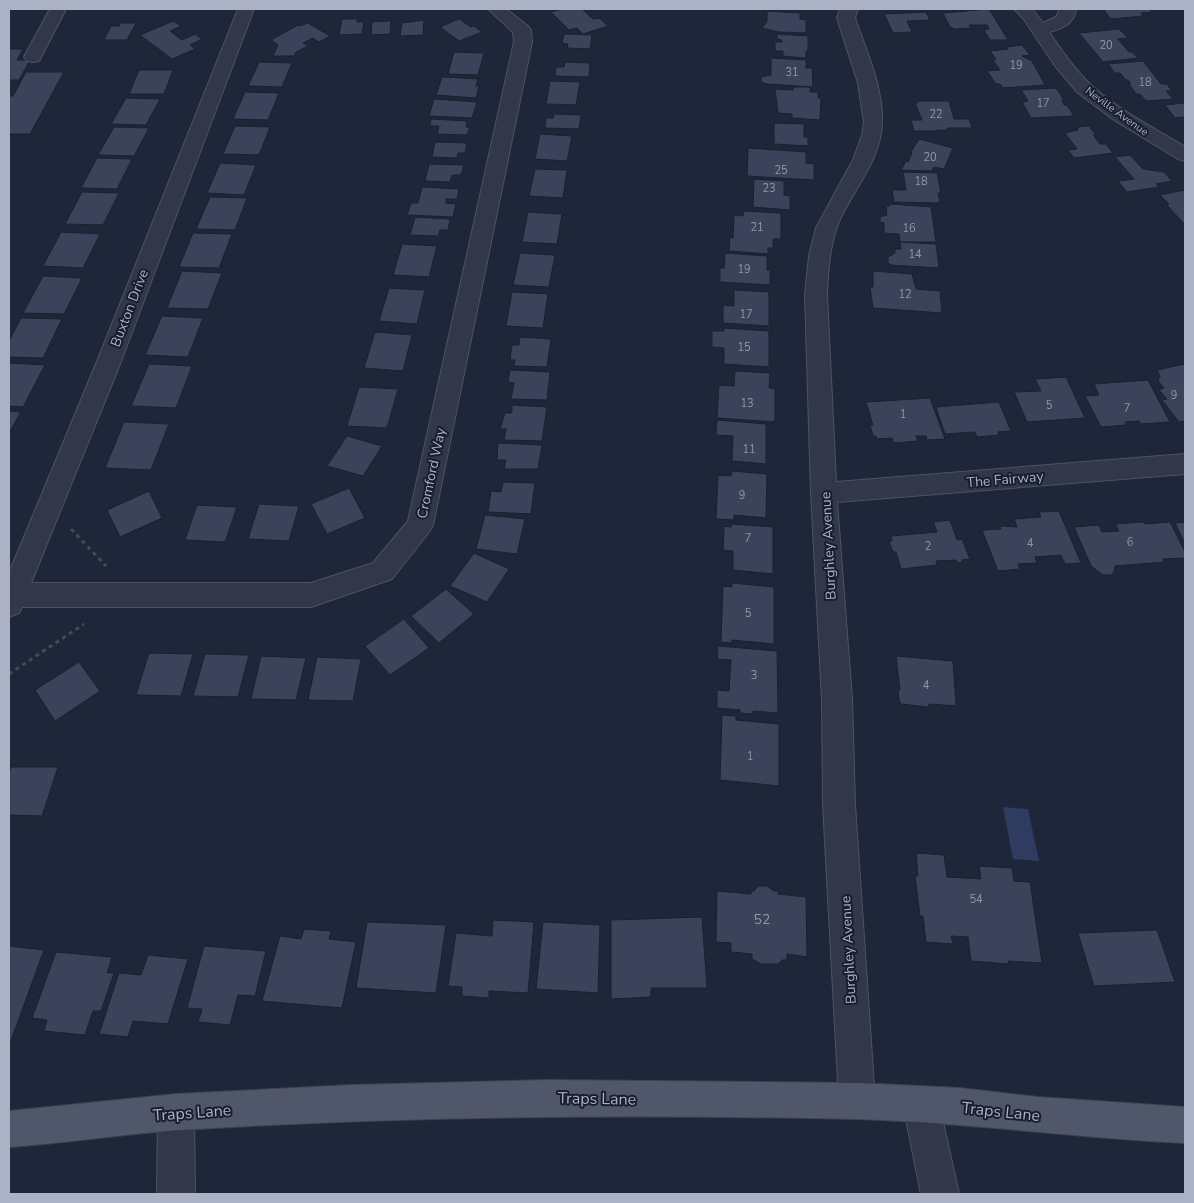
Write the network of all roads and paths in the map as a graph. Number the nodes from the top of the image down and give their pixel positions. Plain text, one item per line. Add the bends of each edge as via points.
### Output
1 (58, 9) edge
2 (246, 9) edge
3 (496, 9) edge
4 (850, 9) edge
5 (1022, 9) edge
6 (1068, 9) edge
7 (1039, 29) junction
8 (45, 32) junction
9 (24, 33) dead end
10 (32, 56) dead end
11 (1140, 129) junction
12 (1185, 143) edge
13 (1185, 155) edge
14 (1185, 464) edge
15 (824, 493) junction
16 (42, 524) junction
17 (108, 595) junction
18 (10, 599) edge
19 (9, 674) edge
20 (857, 1100) junction
21 (921, 1104) junction
22 (176, 1112) junction
23 (1185, 1125) edge
24 (9, 1129) edge
25 (176, 1194) edge
26 (940, 1194) edge

1 - 8 street
2 - 16 street, Buxton Drive
3 - 17 street, Cromford Way via 522,30 523,42 420,525 382,571 312,594
4 - 15 street, Burghley Avenue via 846,18 873,103 873,123 871,144 829,220 817,269 817,352
5 - 7 street, Neville Avenue
6 - 7 street via 1061,23
7 - 11 street, Neville Avenue via 1084,87
8 - 9 street
8 - 10 street
11 - 12 street
11 - 13 street, Neville Avenue
14 - 15 street, The Fairway
15 - 20 street, Burghley Avenue
16 - 17 path via 68,525 118,579
16 - 18 street, Buxton Drive
17 - 18 street, Cromford Way
17 - 19 path via 95,616
20 - 21 main road, Traps Lane
20 - 22 main road, Traps Lane via 548,1098
21 - 23 main road, Traps Lane
21 - 26 street
22 - 24 main road, Traps Lane
22 - 25 street

